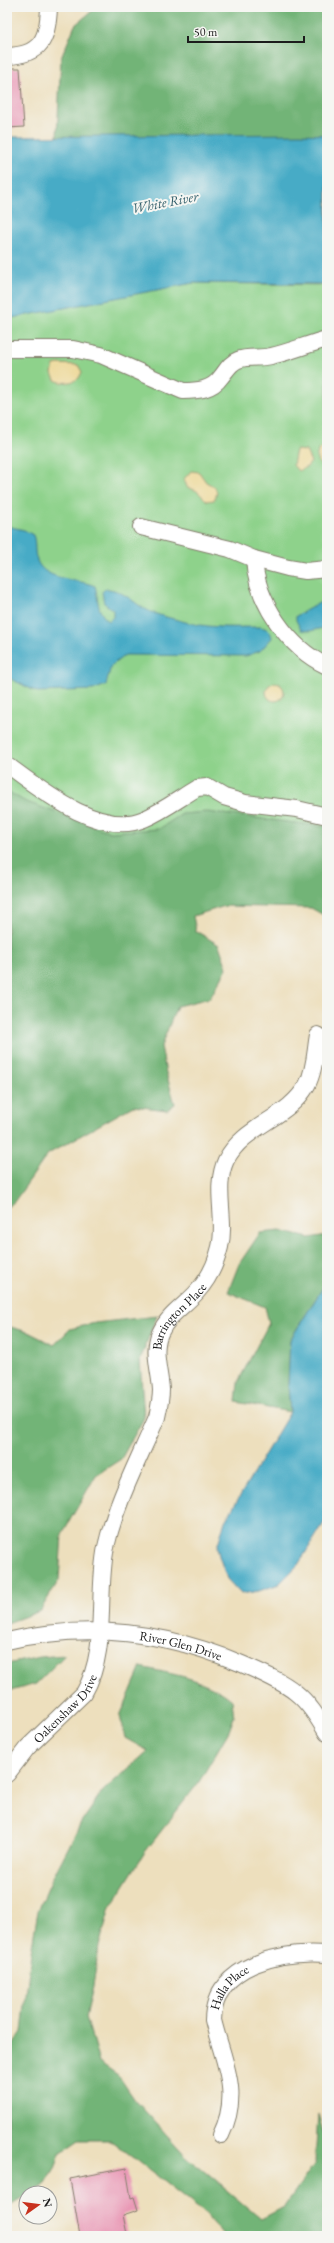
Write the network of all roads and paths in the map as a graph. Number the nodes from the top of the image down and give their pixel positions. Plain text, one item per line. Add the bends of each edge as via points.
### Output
1 (49, 7) edge
2 (7, 56) edge
3 (327, 339) edge
4 (7, 348) edge
5 (141, 527) dead end
6 (254, 559) junction
7 (327, 569) edge
8 (327, 666) edge
9 (7, 766) edge
10 (327, 816) edge
11 (318, 1035) dead end
12 (100, 1631) junction
13 (7, 1641) edge
14 (327, 1733) edge
15 (7, 1774) edge
16 (327, 1954) edge
17 (221, 2135) dead end

1 - 2 street via 47,29 42,43 26,54
3 - 4 street via 271,356 238,360 212,385 203,390 193,391 183,391 101,355 86,351
5 - 6 street via 230,549
6 - 7 street via 306,571
6 - 8 street via 254,575 258,586 278,622 302,650
9 - 10 street via 82,813 120,825 145,819 197,788 207,787 234,800
11 - 12 street, Barrington Place via 308,1083 298,1099 250,1132 230,1152 221,1175 222,1235 217,1258 204,1283 168,1320 159,1335 156,1362 161,1401 157,1417 110,1531 102,1578
12 - 13 street, River Glen Drive via 58,1633
12 - 14 street, River Glen Drive via 137,1634 180,1642 252,1668 294,1692 309,1706
12 - 15 street, Oakenshaw Drive via 94,1672 84,1693 27,1748
16 - 17 street, Halla Place via 286,1955 256,1963 232,1977 219,1993 213,2010 213,2020 231,2095 228,2120

